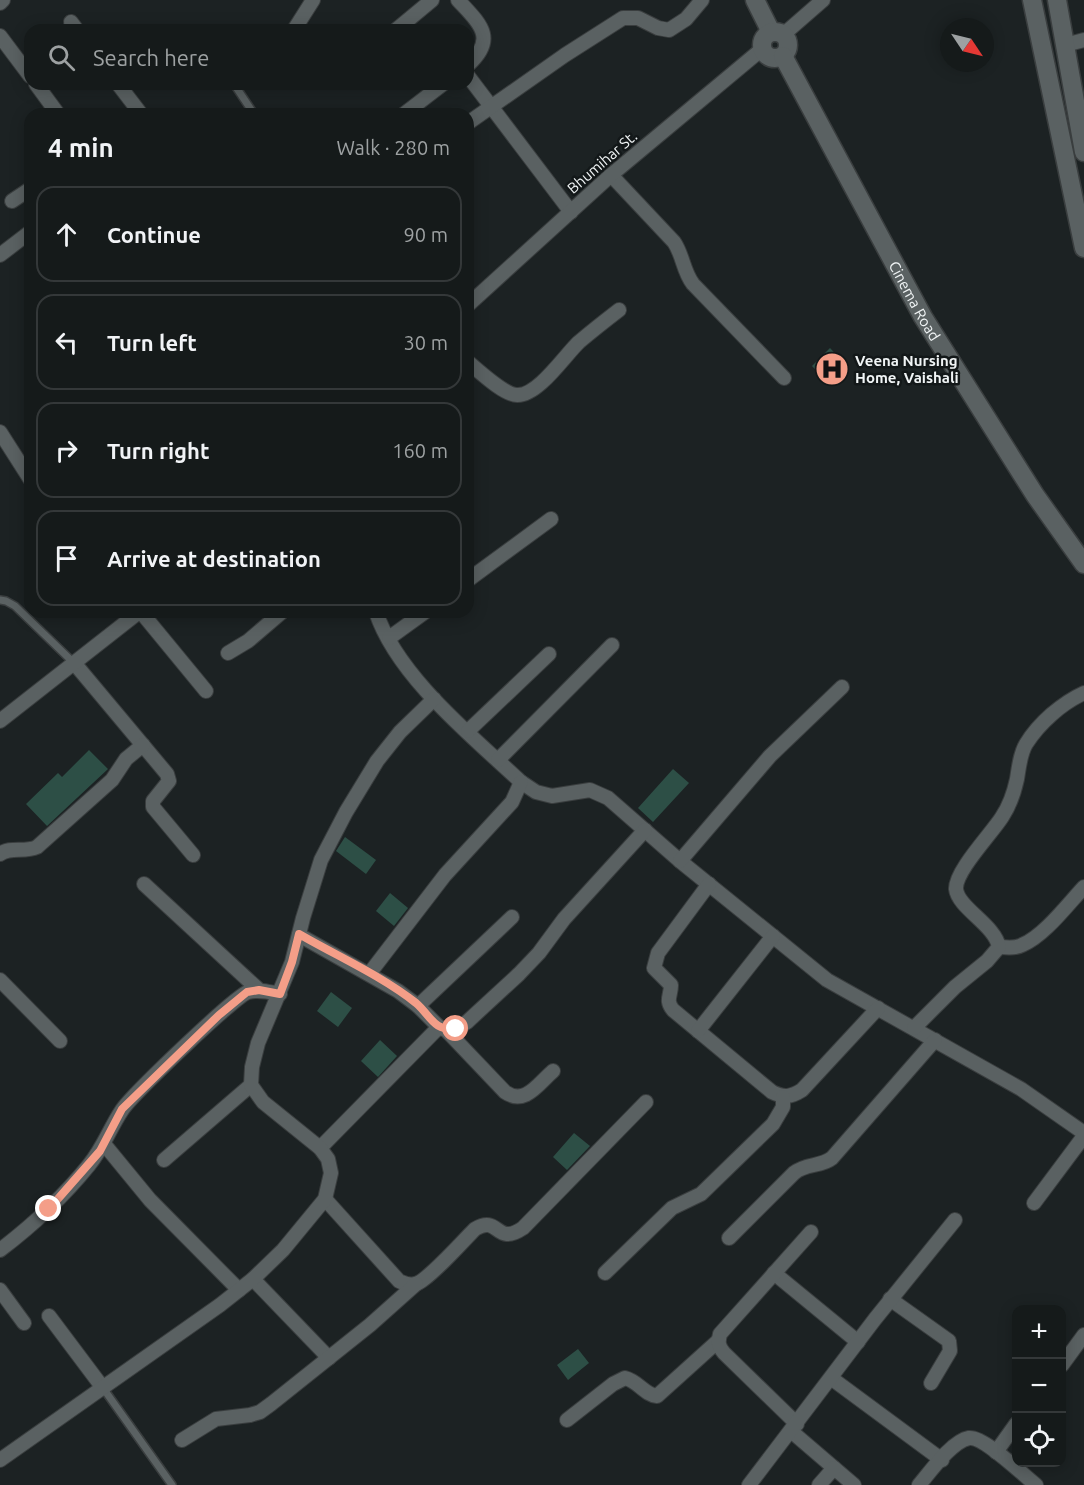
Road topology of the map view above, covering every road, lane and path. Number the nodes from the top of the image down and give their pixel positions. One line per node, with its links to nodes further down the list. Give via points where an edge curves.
1 (312, 0): 9 (street)
2 (432, 0): 10 (street)
3 (458, 0): 17 (street, via 483,30 484,44)
4 (702, 0): 24 (street, via 686,19 669,30 638,18 623,18)
5 (755, 0): 11 (street)
6 (823, 0): 11 (street)
7 (1032, 0): 36 (street)
8 (1057, 0): 14 (street)
9 (298, 24)
10 (403, 24)
11 (777, 33): 15 (street, via 763,40); 16 (street, via 789,46)
12 (0, 36): 18 (street)
13 (1084, 40): 14 (street)
14 (1065, 45): 30 (street)
15 (762, 49): 16 (street, via 772,58); 31 (street, Bhumihar St.)
16 (783, 56): 45 (street, Cinema Road, via 923,317 1035,495)
17 (474, 59)
18 (24, 68)
19 (474, 84): 24 (street)
20 (40, 90): 25 (street)
21 (123, 90): 26 (street)
22 (238, 90): 27 (lane)
23 (435, 90): 28 (street)
24 (491, 105): 29 (street); 34 (street)
25 (54, 108)
26 (136, 108)
27 (250, 108)
28 (412, 108)
29 (474, 118)
30 (1084, 152)
31 (611, 176): 34 (street, Bhumihar St.); 41 (street, via 674,242 680,250 685,274 693,284)
32 (24, 193): 33 (street)
33 (12, 201)
34 (571, 212): 38 (street, Bhumihar St.)
35 (24, 237): 37 (street)
36 (1084, 248)
37 (0, 255)
38 (474, 300)
39 (619, 310): 40 (street, via 524,394 506,393)
40 (474, 367)
41 (783, 378)
42 (0, 432): 43 (street)
43 (24, 465)
44 (551, 519): 46 (street)
45 (1084, 564)
46 (474, 576)
47 (0, 600): 48 (lane)
48 (24, 615)
49 (27, 618): 59 (lane)
50 (132, 618): 59 (street)
51 (145, 618): 61 (street)
52 (275, 618): 57 (street)
53 (379, 618): 55 (street)
54 (417, 618): 55 (street)
55 (389, 638): 63 (street)
56 (612, 645): 67 (street)
57 (228, 653)
58 (549, 654): 65 (street)
59 (75, 664): 64 (street); 66 (street)
60 (842, 687): 72 (street, via 770,756)
61 (206, 691)
62 (1084, 693): 79 (street, via 1061,707 1027,743 1010,804 958,881 956,890 961,899 992,931)
63 (434, 699): 65 (street); 77 (street, via 377,761 346,813 321,860)
64 (0, 721)
65 (468, 731): 67 (street)
66 (142, 745): 70 (street, via 126,759 112,780 37,847); 71 (street, via 169,781 153,801 153,807)
67 (498, 760): 68 (street)
68 (521, 782): 69 (street, via 552,796 590,790 608,798); 80 (street, via 512,802 439,882)
69 (645, 830): 72 (street); 86 (street, via 519,974 467,1022 456,1029)
70 (0, 854)
71 (193, 855)
72 (680, 861): 74 (street)
73 (144, 884): 82 (street)
74 (709, 884): 78 (street); 88 (street, via 654,961 658,974 671,985 668,1004)
75 (1084, 887): 79 (street, via 1023,945)
76 (512, 917): 84 (street)
77 (299, 934): 80 (street); 83 (street)
78 (773, 936): 85 (street, via 827,980); 88 (street)
79 (999, 947): 87 (street)
80 (369, 974): 84 (street)
81 (0, 980): 90 (street)
82 (259, 990): 83 (street); 96 (street, via 241,996 134,1096 122,1109)
83 (280, 994): 92 (street, via 258,1042)
84 (418, 1006): 86 (street)
85 (878, 1008): 87 (street); 93 (street, via 802,1090)
86 (442, 1028): 91 (street, via 513,1097 526,1095); 97 (street)
87 (914, 1028): 89 (street)
88 (698, 1031): 93 (street)
89 (935, 1040): 95 (street, via 1021,1089); 103 (street, via 832,1158 826,1163 801,1167)
90 (60, 1041)
91 (553, 1071)
92 (251, 1085): 97 (street, via 264,1102); 98 (street)
93 (783, 1097): 105 (street, via 783,1107 773,1124 702,1194 672,1208)
94 (646, 1102): 108 (street, via 523,1228 507,1235 484,1224)
95 (1084, 1135): 100 (street)
96 (104, 1144): 104 (street, via 49,1209); 110 (street, via 150,1200)
97 (320, 1148): 99 (street, via 331,1173)
98 (164, 1160)
99 (325, 1199): 107 (street); 108 (street, via 399,1281)
100 (1034, 1203)
101 (955, 1221): 111 (street)
102 (811, 1232): 106 (street)
103 (729, 1238)
104 (0, 1250)
105 (606, 1273)
106 (774, 1273): 115 (street); 116 (street)
107 (253, 1279): 110 (street); 117 (street)
108 (416, 1284): 117 (street)
109 (0, 1290): 113 (street)
110 (239, 1290): 121 (street)
111 (890, 1299): 116 (street); 120 (street, via 949,1341 950,1352)
112 (49, 1316): 121 (street)
113 (24, 1323)
114 (1084, 1335): 118 (street)
115 (718, 1341): 122 (street, via 657,1396 651,1396 626,1378 612,1384); 123 (street, via 724,1353)
116 (858, 1342): 119 (street)
117 (329, 1358): 125 (street, via 260,1412 216,1419)
118 (1066, 1360)
119 (831, 1378): 123 (street); 128 (street)
120 (931, 1383)
121 (103, 1388): 127 (street); 130 (lane)
122 (567, 1420)
123 (794, 1428): 129 (street); 131 (street)
124 (1012, 1431): 126 (street)
125 (182, 1440)
126 (996, 1452): 128 (street, via 977,1438 970,1438 957,1444); 135 (street)
127 (0, 1460)
128 (942, 1460): 134 (street)
129 (834, 1468): 132 (street); 133 (street)
130 (172, 1485)
131 (749, 1485)
132 (819, 1485)
133 (854, 1485)
134 (919, 1485)
135 (1036, 1485)

